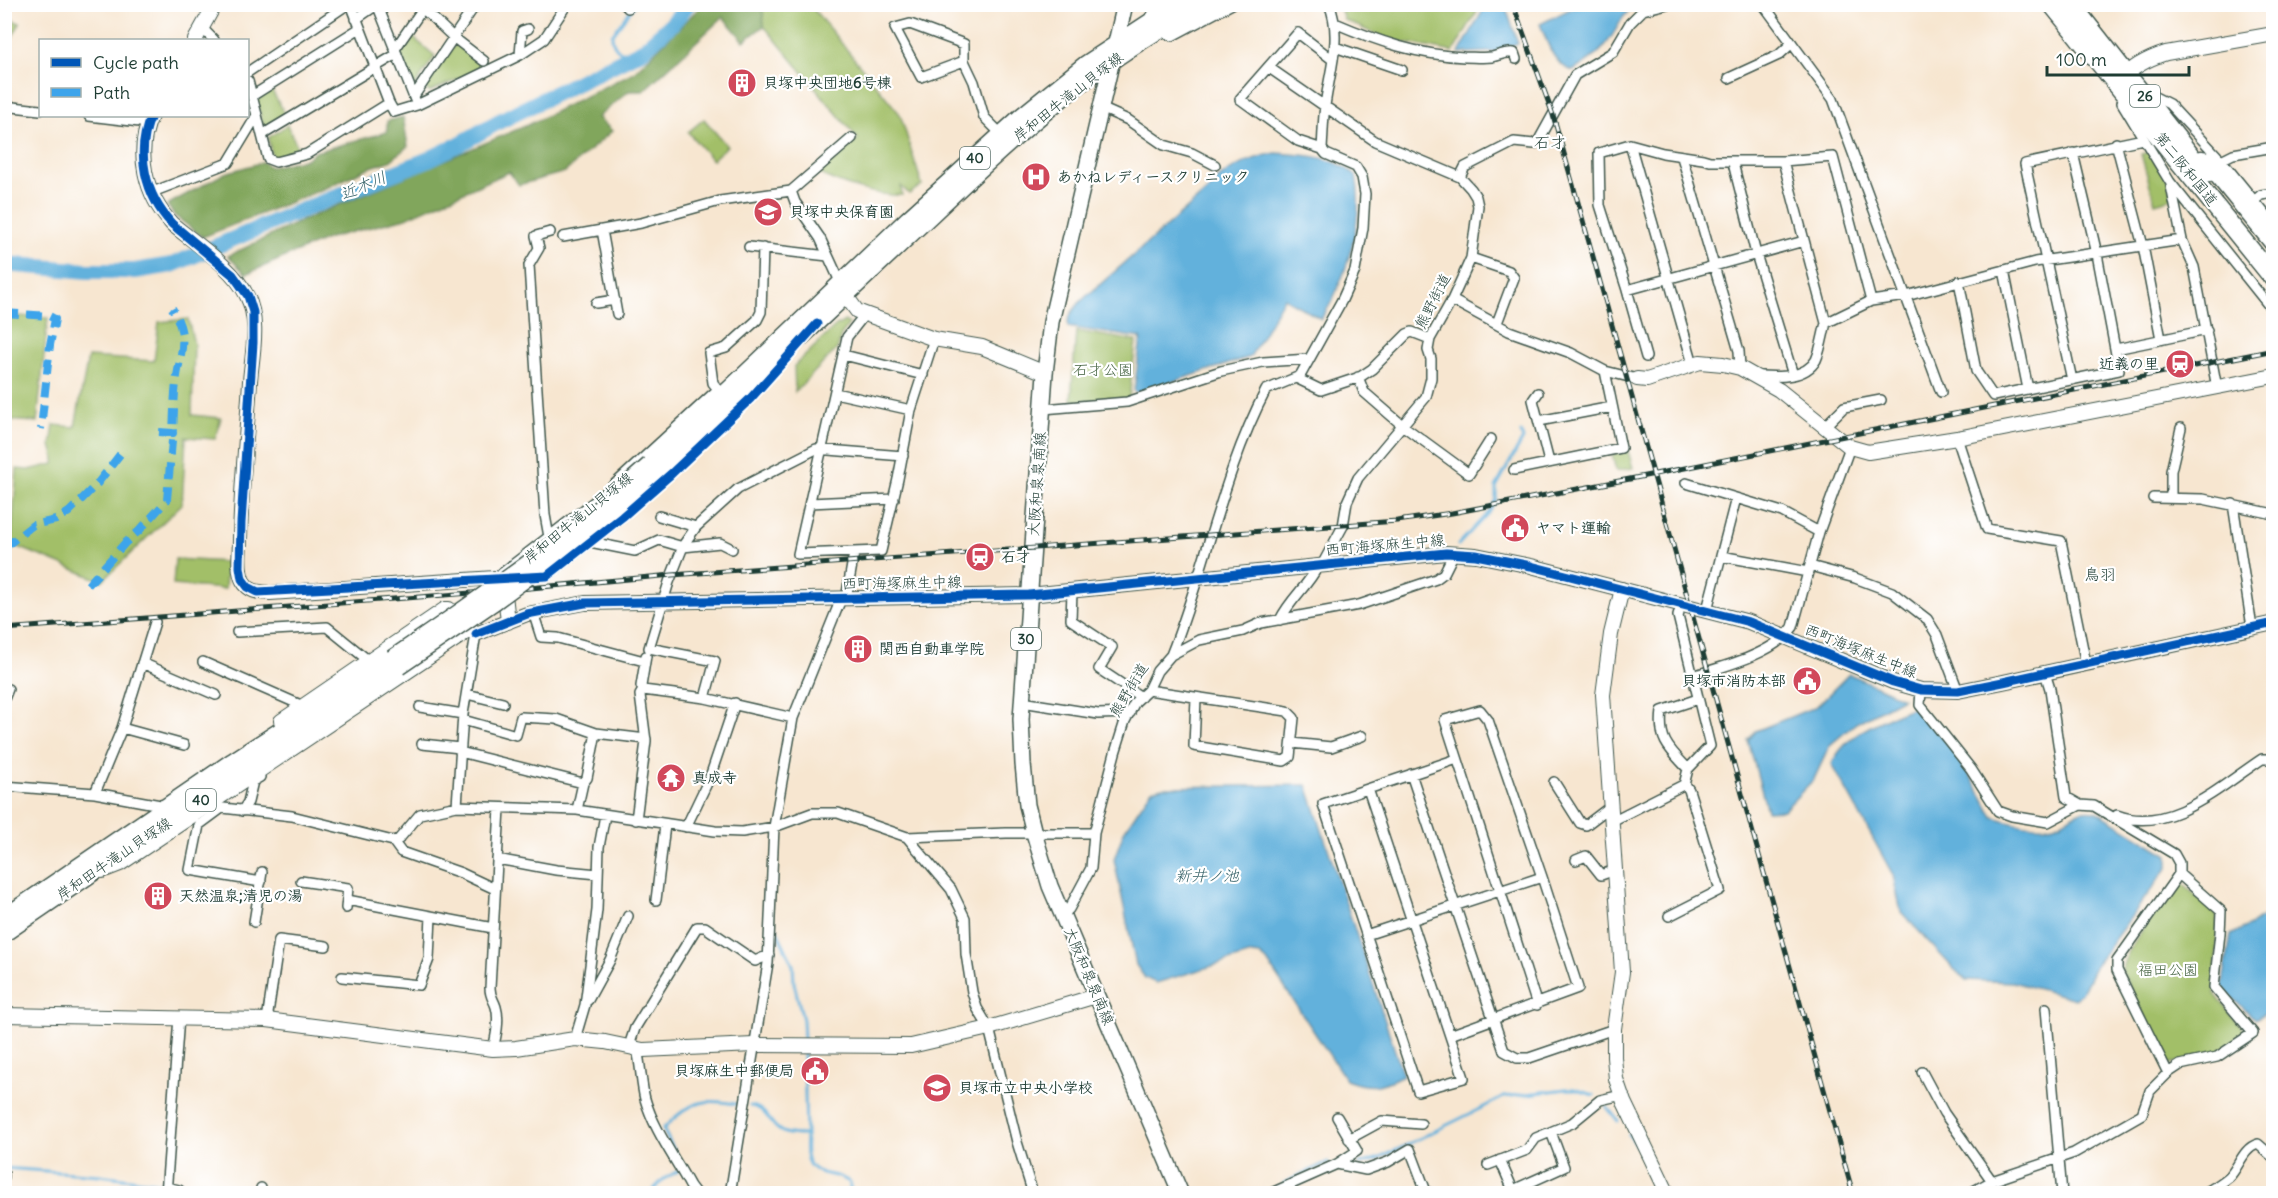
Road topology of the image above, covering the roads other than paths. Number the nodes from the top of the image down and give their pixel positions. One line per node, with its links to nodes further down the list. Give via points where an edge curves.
1 (215, 4): 21 (street)
2 (349, 4): 17 (street); 37 (street)
3 (476, 4): 23 (street)
4 (567, 4): 28 (street, via 544,39)
5 (1125, 4): 24 (main road, 大阪和泉泉南線 / 30)
6 (1161, 4): 19 (street, via 1156,7)
7 (1179, 4): 19 (main road, 岸和田牛滝山貝塚線 / 40)
8 (1209, 4): 19 (main road, 岸和田牛滝山貝塚線 / 40)
9 (1232, 4): 19 (street, via 1172,36)
10 (1329, 4): 18 (street)
11 (1667, 4): 66 (street, via 1643,10 1630,23 1613,52 1575,75 1539,140 1534,144 1514,142 1465,167)
12 (1763, 4): 25 (street)
13 (2052, 4): 39 (highway, 第二阪和国道 / 26)
14 (2071, 4): 39 (highway, 第二阪和国道 / 26)
15 (378, 5): 17 (street); 27 (street)
16 (422, 6): 23 (street); 27 (street)
17 (358, 23): 34 (street); 42 (street)
18 (1335, 23): 26 (street); 29 (street, via 1384,44 1428,54 1483,57 1506,52 1514,53)
19 (1153, 26): 24 (main road, 岸和田牛滝山貝塚線 / 40); 33 (main road, 岸和田牛滝山貝塚線 / 40)
20 (528, 29): 28 (street, via 522,31)
21 (199, 34)
22 (2274, 34): 39 (street, via 2166,53 2153,57)
23 (453, 37): 31 (street); 43 (street)
24 (1116, 42): 33 (main road, 大阪和泉泉南線 / 30); 52 (main road, 岸和田牛滝山貝塚線 / 40, via 1052,89)
25 (1792, 43): 38 (street, via 1779,55); 100 (street, via 1833,99)
26 (1335, 47): 30 (street); 36 (street)
27 (396, 51): 34 (street); 43 (street)
28 (520, 55): 43 (street)
29 (1516, 59)
30 (1332, 60): 35 (street, via 1298,33); 46 (street)
31 (484, 61)
32 (964, 61): 32 (street, via 921,76 896,28 910,24 964,44); 52 (street, via 984,117)
33 (1112, 62): 47 (main road, 大阪和泉泉南線 / 30); 97 (main road, 岸和田牛滝山貝塚線 / 40, via 1006,145)
34 (375, 66): 44 (street); 53 (street)
35 (1268, 67): 46 (street); 59 (street, via 1240,99 1298,141)
36 (1402, 70)
37 (249, 71)
38 (1729, 78)
39 (2122, 79): 41 (highway, 第二阪和国道 / 26); 54 (highway, 第二阪和国道 / 26)
40 (249, 85): 42 (street)
41 (2140, 90): 62 (street, via 2169,104); 69 (highway, 第二阪和国道 / 26, via 2194,159 2207,161)
42 (252, 96): 49 (street)
43 (415, 100): 44 (street, via 394,112)
44 (389, 103): 53 (street, via 307,154 276,162 268,159)
45 (4, 106): 48 (street)
46 (1325, 107): 59 (street); 66 (street, via 1390,149)
47 (1101, 108): 65 (street, via 1128,120 1164,145); 123 (main road, 大阪和泉泉南線 / 30, via 1055,299)
48 (39, 110)
49 (257, 115): 53 (street); 71 (street, via 228,163)
50 (109, 117): 51 (street)
51 (149, 119): 71 (street, via 144,165)
52 (1001, 134): 97 (main road, 岸和田牛滝山貝塚線 / 40)
53 (262, 135)
54 (2151, 137): 56 (street); 67 (street); 68 (highway, 第二阪和国道 / 26)
55 (852, 138): 70 (street)
56 (2116, 143): 60 (street); 81 (street)
57 (1630, 144): 61 (street); 94 (street); 98 (street, via 1599,153 1600,205)
58 (2274, 147): 62 (street, via 2233,153)
59 (1322, 149): 118 (street, via 1356,167 1362,177 1363,228 1355,271)
60 (2073, 153): 85 (street); 91 (street, via 2025,164)
61 (1682, 157): 64 (street); 92 (street)
62 (2221, 160): 73 (street)
63 (1783, 161): 64 (street); 79 (street); 103 (street, via 1833,157)
64 (1733, 163): 84 (street)
65 (1215, 165)
66 (1460, 177): 87 (street, 熊野街道, via 1471,189 1478,206)
67 (2170, 182): 78 (street); 105 (street)
68 (2193, 184): 95 (highway, 第二阪和国道 / 26); 99 (highway)
69 (2221, 186): 80 (highway); 89 (highway, 第二阪和国道)
70 (791, 191): 75 (street, via 720,201); 86 (street)
71 (150, 193): 175 (street, via 163,215 233,275 248,296 253,320 240,523 240,567 248,587 270,592)
72 (2274, 193): 73 (street)
73 (2254, 201): 74 (street)
74 (2274, 225)
75 (602, 230): 77 (street); 88 (street)
76 (550, 232): 165 (street, via 536,236 538,248 529,266)
77 (570, 238)
78 (2182, 240): 81 (street); 111 (street, via 2194,267)
79 (1804, 241): 84 (street); 109 (street)
80 (2274, 243)
81 (2143, 246): 85 (street); 114 (street)
82 (749, 247): 83 (street)
83 (763, 248): 86 (street); 133 (street, via 761,312 757,320 726,348 709,353 713,383)
84 (1756, 254): 92 (street); 125 (street)
85 (2097, 254): 91 (street); 115 (street)
86 (828, 255): 97 (street)
87 (1471, 258): 102 (street, 熊野街道); 108 (street, via 1509,271 1514,278)
88 (607, 260): 90 (street); 101 (street)
89 (2274, 260)
90 (597, 261)
91 (2046, 262): 93 (street); 131 (street)
92 (1715, 265): 94 (street); 121 (street, via 1739,351)
93 (2004, 270): 96 (street); 134 (street)
94 (1668, 279): 98 (street); 119 (street)
95 (2274, 279)
96 (1959, 281): 100 (street); 134 (street, via 1976,371 1993,396)
97 (843, 289): 107 (street, via 857,310); 110 (main road, 岸和田牛滝山貝塚線 / 40); 120 (main road, 岸和田牛滝山貝塚線 / 40)
98 (1627, 290): 117 (street)
99 (2274, 292)
100 (1906, 296): 103 (street); 135 (street)
101 (615, 300): 104 (street); 106 (street)
102 (1452, 300): 108 (street); 113 (street, 熊野街道)
103 (1871, 301): 109 (street)
104 (596, 303)
105 (2274, 312)
106 (617, 314)
107 (865, 314): 112 (street); 116 (street, via 847,337)
108 (1497, 323): 122 (street, via 1509,331 1571,352)
109 (1826, 323): 125 (street, via 1815,361)
110 (817, 324): 152 (main road, 岸和田牛滝山貝塚線 / 40); 166 (street, via 750,399)
111 (2207, 330): 114 (street); 132 (street)
112 (934, 339): 123 (street, via 982,347); 124 (street)
113 (1430, 339): 128 (street, via 1412,332 1407,334 1372,369); 143 (street, 熊野街道, via 1430,386 1421,404)
114 (2161, 339): 115 (street)
115 (2116, 349): 131 (street, via 2119,370)
116 (844, 355): 124 (street); 136 (street)
117 (1646, 357)
118 (1309, 359): 129 (street); 140 (street, via 1263,362 1221,371 1127,402)
119 (1693, 364): 121 (street); 130 (street, via 1647,380)
120 (753, 367): 133 (street, via 739,370); 152 (main road, 岸和田牛滝山貝塚線 / 40)
121 (1740, 368): 126 (street)
122 (1605, 371): 130 (street); 139 (street)
123 (1045, 373): 140 (main road, 大阪和泉泉南線 / 30)
124 (923, 375): 141 (street)
125 (1793, 375): 126 (street)
126 (1755, 376): 144 (street, via 1779,390)
127 (2274, 376): 132 (street)
128 (1358, 377): 129 (street, via 1321,390); 143 (street, via 1364,392)
129 (1296, 378): 176 (street, via 1266,390 1248,423)
130 (1638, 379)
131 (2072, 380): 134 (street)
132 (2217, 388): 146 (street)
133 (718, 389): 165 (street, via 604,494)
134 (2028, 389)
135 (1941, 392)
136 (835, 393): 141 (street); 149 (street)
137 (1538, 393): 142 (street, via 1533,400)
138 (1881, 400): 144 (street, via 1865,399 1844,407)
139 (1612, 407): 142 (street); 151 (street, via 1621,448)
140 (1043, 410): 179 (main road, 大阪和泉泉南線 / 30)
141 (911, 411): 150 (street)
142 (1539, 421): 151 (street)
143 (1402, 425): 147 (street, via 1469,474); 173 (street, 熊野街道, via 1358,478 1347,502 1343,526)
144 (1824, 427): 148 (street)
145 (2181, 429): 157 (street, via 2171,471)
146 (1957, 438): 148 (street, via 1868,452); 199 (street, via 1987,529 2061,541)
147 (1491, 439)
148 (1850, 447): 164 (street)
149 (822, 448): 150 (street); 159 (street); 163 (street, via 746,484)
150 (903, 456): 158 (street)
151 (1549, 462): 153 (street)
152 (654, 468): 240 (main road, 岸和田牛滝山貝塚線 / 40, bridge)
153 (1514, 470)
154 (1686, 483): 155 (street)
155 (1736, 498): 164 (street, via 1782,512); 171 (street)
156 (2153, 498): 157 (street)
157 (2171, 498): 160 (street)
158 (894, 499): 159 (street); 170 (street, via 881,551)
159 (810, 503): 170 (street, via 798,555)
160 (2233, 504): 161 (street); 189 (street)
161 (2274, 514)
162 (659, 516): 163 (street)
163 (696, 527): 167 (street)
164 (1819, 532): 174 (street)
165 (547, 539): 172 (street); 175 (street)
166 (590, 543): 167 (street, via 635,551 659,540); 172 (street)
167 (683, 547): 168 (street, via 715,548 720,543); 181 (street)
168 (732, 549)
169 (1454, 553): 173 (street, 西町海塚麻生中線); 177 (street, 西町海塚麻生中線, via 1498,558); 185 (street, via 1444,573 1436,579 1359,605)
170 (854, 554): 180 (street)
171 (1721, 556): 174 (street); 183 (street)
172 (562, 564): 175 (street, via 547,576)
173 (1320, 566): 176 (street, 西町海塚麻生中線); 185 (street, 熊野街道)
174 (1809, 569): 192 (street, via 1793,627); 205 (street, via 1855,578 1892,592 1927,619)
175 (499, 578): 187 (street)
176 (1196, 579): 178 (street, 西町海塚麻生中線); 194 (street)
177 (1622, 589): 182 (street, 西町海塚麻生中線); 244 (street, via 1603,695)
178 (1072, 591): 179 (street, 西町海塚麻生中線); 207 (street, via 1071,620 1112,647 1099,669)
179 (1029, 596): 180 (street, 西町海塚麻生中線); 213 (main road, 大阪和泉泉南線 / 30)
180 (843, 599): 181 (street, 西町海塚麻生中線); 220 (street)
181 (664, 601): 184 (street, 西町海塚麻生中線, via 585,603); 193 (street)
182 (1682, 604): 183 (street, 西町海塚麻生中線); 201 (street, via 1678,616)
183 (1707, 610): 192 (street, 西町海塚麻生中線)
184 (533, 612): 187 (street, 西町海塚麻生中線); 197 (street, via 541,637 558,638)
185 (1280, 620): 194 (street, 熊野街道, via 1199,640)
186 (155, 622): 198 (street)
187 (508, 622): 191 (street, 西町海塚麻生中線)
188 (2274, 623): 189 (street, 西町海塚麻生中線)
189 (2252, 627): 199 (street, 西町海塚麻生中線)
190 (237, 632): 195 (street, via 327,627)
191 (474, 632): 195 (street, via 445,609); 206 (street); 228 (street, 西町海塚麻生中線)
192 (1786, 636): 201 (street, via 1750,656); 204 (street, 西町海塚麻生中線)
193 (650, 648): 197 (street); 209 (street, via 715,661)
194 (1171, 655): 207 (street, 熊野街道)
195 (369, 661): 216 (street)
196 (203, 662): 216 (street)
197 (644, 662): 203 (street)
198 (142, 663): 208 (street); 221 (street)
199 (2086, 664): 200 (street, 西町海塚麻生中線)
200 (2045, 673): 205 (street, 西町海塚麻生中線); 241 (street, via 2066,797)
201 (1692, 676): 212 (street)
202 (8, 689): 211 (street)
203 (643, 690): 209 (street); 224 (street, via 640,695)
204 (1921, 690): 205 (street, 西町海塚麻生中線); 241 (street, via 1920,705 1971,769 1998,811 2048,822)
205 (1958, 691)
206 (466, 694): 214 (street); 219 (street)
207 (1145, 694): 210 (street); 218 (street, 熊野街道)
208 (216, 695)
209 (705, 698): 215 (street)
210 (1196, 698): 225 (street, via 1287,711 1294,718); 225 (street, via 1194,746 1284,761 1290,757)
211 (4, 699)
212 (1698, 699): 232 (street, via 1710,746); 232 (street, via 1662,711 1660,725 1666,747)
213 (1022, 702): 218 (street, via 1098,714); 255 (main road, 大阪和泉泉南線 / 30, via 1023,764)
214 (503, 703)
215 (735, 704): 220 (street); 254 (street, via 710,777)
216 (303, 706): 240 (street)
217 (420, 707): 219 (street)
218 (1130, 713): 256 (street, 熊野街道)
219 (463, 717): 222 (street, via 516,735 521,717 556,719); 229 (street)
220 (793, 718): 253 (street)
221 (122, 728): 227 (street); 239 (street)
222 (596, 734): 224 (street); 235 (street)
223 (1362, 736): 225 (street, via 1331,747)
224 (646, 739): 250 (street)
225 (1292, 743)
226 (422, 744): 229 (street)
227 (184, 745)
228 (293, 748): 240 (street, 西町海塚麻生中線); 248 (street, via 253,781)
229 (460, 750): 235 (street); 243 (street)
230 (1457, 759): 233 (street); 264 (street, via 1445,720 1480,710 1488,720); 267 (street)
231 (2274, 759): 245 (street, via 2262,759 2174,815 2147,821 2129,819)
232 (1688, 769): 236 (street)
233 (1410, 774): 238 (street); 269 (street)
234 (1554, 782): 244 (street, via 1580,823 1586,825)
235 (583, 783): 247 (street)
236 (1684, 785): 251 (street); 274 (street, via 1689,790 1720,890)
237 (4, 786): 239 (street)
238 (1368, 789): 275 (street); 279 (street, via 1323,804)
239 (95, 793): 242 (street)
240 (203, 803): 242 (main road, 岸和田牛滝山貝塚線 / 40); 248 (street); 276 (street, via 190,870 261,877); 278 (main road, 岸和田牛滝山貝塚線 / 40)
241 (2080, 805): 245 (street)
242 (166, 806): 271 (main road, 岸和田牛滝山貝塚線 / 40)
243 (457, 806): 246 (street); 258 (street, via 420,814)
244 (1611, 806): 251 (street)
245 (2094, 806): 263 (street, via 2174,854)
246 (500, 808): 247 (street); 259 (street)
247 (577, 810): 249 (street)
248 (242, 812): 258 (street, via 292,816)
249 (605, 815): 250 (street); 262 (street)
250 (636, 820): 252 (street)
251 (1612, 821): 261 (street)
252 (664, 825): 254 (street); 268 (street)
253 (774, 827): 254 (street, via 742,832); 257 (street, via 812,813 838,813); 281 (street)
254 (686, 828)
255 (1034, 833): 256 (street); 257 (street); 270 (main road, 大阪和泉泉南線 / 30)
256 (1094, 833): 270 (street, 熊野街道, via 1091,868)
257 (907, 837): 291 (street, via 951,889 964,918 972,992)
258 (393, 841): 266 (street, via 401,852)
259 (497, 859): 262 (street); 266 (street)
260 (1576, 860): 261 (street, via 1586,856 1601,875)
261 (1615, 870): 292 (street, via 1622,972)
262 (598, 874): 284 (street)
263 (2179, 874): 299 (street, via 2117,961 2117,970); 299 (street, via 2221,911 2214,987 2253,1033 2217,1057 2180,1065)
264 (1542, 876): 267 (street); 285 (street, via 1578,988)
265 (301, 881): 272 (street, via 348,888 347,904)
266 (495, 889): 277 (street)
267 (1500, 890): 269 (street); 285 (street)
268 (656, 900)
269 (1455, 905): 275 (street); 289 (street)
270 (1063, 915): 283 (main road, 大阪和泉泉南線 / 30)
271 (4, 916)
272 (430, 916): 277 (street); 282 (street, via 429,959 419,985)
273 (628, 916): 284 (street)
274 (1669, 916)
275 (1411, 920): 279 (street); 293 (street)
276 (254, 922)
277 (493, 928): 296 (street, via 490,998 497,1017)
278 (4, 934)
279 (1366, 935): 293 (street, via 1418,1091 1464,1078)
280 (326, 946): 290 (street, via 279,940)
281 (769, 955): 295 (street); 297 (street, via 755,961 705,927 697,927 635,1028)
282 (342, 977)
283 (1096, 996): 291 (street); 316 (main road, 大阪和泉泉南線 / 30)
284 (585, 1005): 294 (street)
285 (1537, 1005): 289 (street)
286 (2046, 1008): 305 (street)
287 (4, 1015): 288 (street)
288 (179, 1017): 290 (street); 311 (street)
289 (1493, 1019): 292 (street, via 1504,1051 1517,1058 1529,1058); 293 (street)
290 (267, 1020): 296 (street)
291 (989, 1028): 295 (street, via 911,1046); 315 (street)
292 (1614, 1029): 300 (street, via 1616,1078)
293 (1450, 1035)
294 (575, 1040): 296 (street); 297 (street)
295 (754, 1045): 297 (street); 314 (street)
296 (494, 1049)
297 (634, 1049): 313 (street, via 654,1120)
298 (1922, 1072): 310 (street, via 1944,1113)
299 (2168, 1073): 305 (street, via 2150,1091 2142,1114 2074,1153)
300 (1622, 1095): 303 (street, via 1600,1100 1572,1123); 319 (street)
301 (1337, 1117): 304 (street)
302 (1421, 1124): 304 (street, via 1382,1120)
303 (1551, 1132): 307 (street, via 1536,1138 1527,1150); 307 (street, via 1564,1167 1513,1190)
304 (1349, 1139): 308 (street, via 1357,1151)
305 (2059, 1157): 310 (street); 321 (street)
306 (2274, 1158): 322 (street, via 2258,1144 2253,1145 2223,1182)
307 (1500, 1160): 309 (street)
308 (1337, 1164): 317 (street); 318 (street, via 1366,1170 1410,1149)
309 (1488, 1165)
310 (1992, 1181): 320 (street)
311 (166, 1190): 312 (street)
312 (183, 1194)
313 (696, 1194)
314 (730, 1194)
315 (1033, 1194)
316 (1181, 1194)
317 (1269, 1194)
318 (1427, 1194)
319 (1668, 1194)
320 (1968, 1194)
321 (2062, 1194)
322 (2203, 1194)

